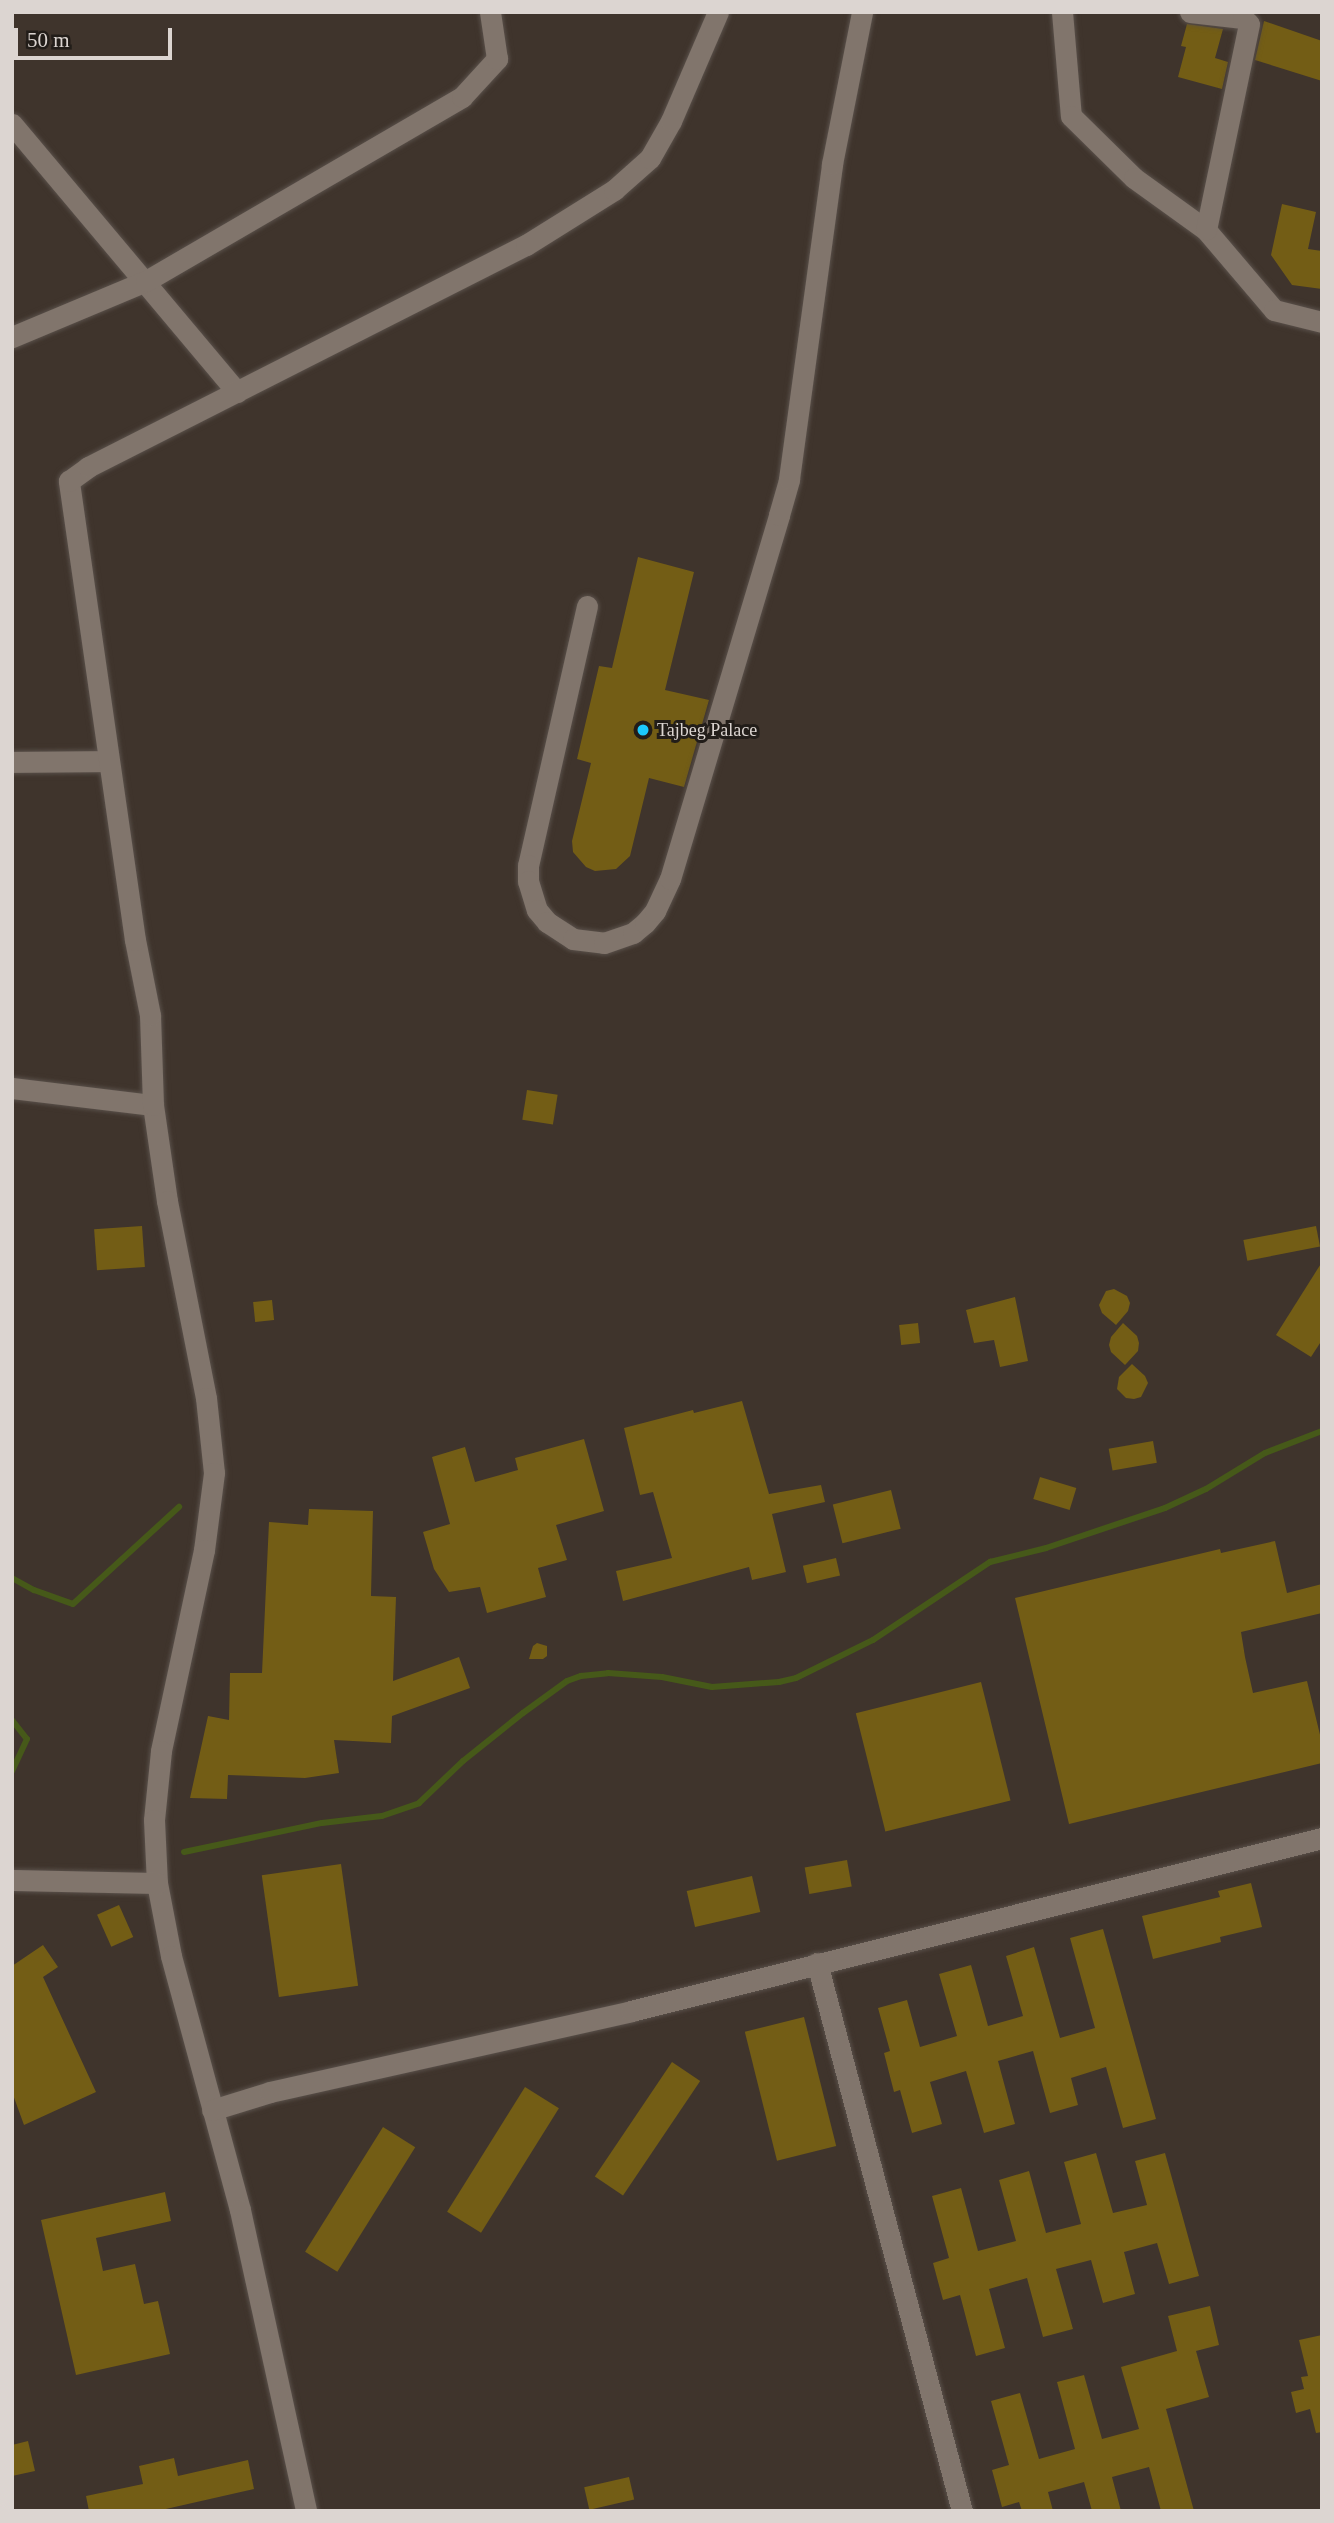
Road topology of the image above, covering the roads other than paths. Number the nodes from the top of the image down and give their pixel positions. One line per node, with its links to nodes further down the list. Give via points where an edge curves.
1 (490, 12): 8 (street, via 497,60 462,97)
2 (718, 12): 11 (street, via 650,158 614,190 526,245)
3 (862, 12): 12 (street, via 832,164 789,479 670,879 645,923 634,933 604,943 573,939 547,922 537,910 527,881)
4 (1062, 12): 7 (street, via 1071,116 1134,178)
5 (1190, 12): 7 (street, via 1243,18 1249,24)
6 (12, 124): 8 (street)
7 (1206, 230): 9 (street, via 1274,310)
8 (146, 281): 10 (street); 11 (street)
9 (1322, 322)
10 (12, 337)
11 (237, 392): 13 (street, via 69,481)
12 (587, 606)
13 (108, 761): 14 (street); 16 (street, via 150,1015)
14 (12, 762)
15 (12, 1088): 16 (street)
16 (153, 1105): 19 (street, via 206,1398 214,1473 204,1550 161,1751 153,1819)
17 (1322, 1838): 20 (street)
18 (12, 1880): 19 (street)
19 (157, 1883): 21 (street, via 171,1956)
20 (817, 1963): 21 (street, via 631,2011 270,2091); 23 (street)
21 (212, 2110): 22 (street, via 240,2210)
22 (306, 2511)
23 (962, 2511)

